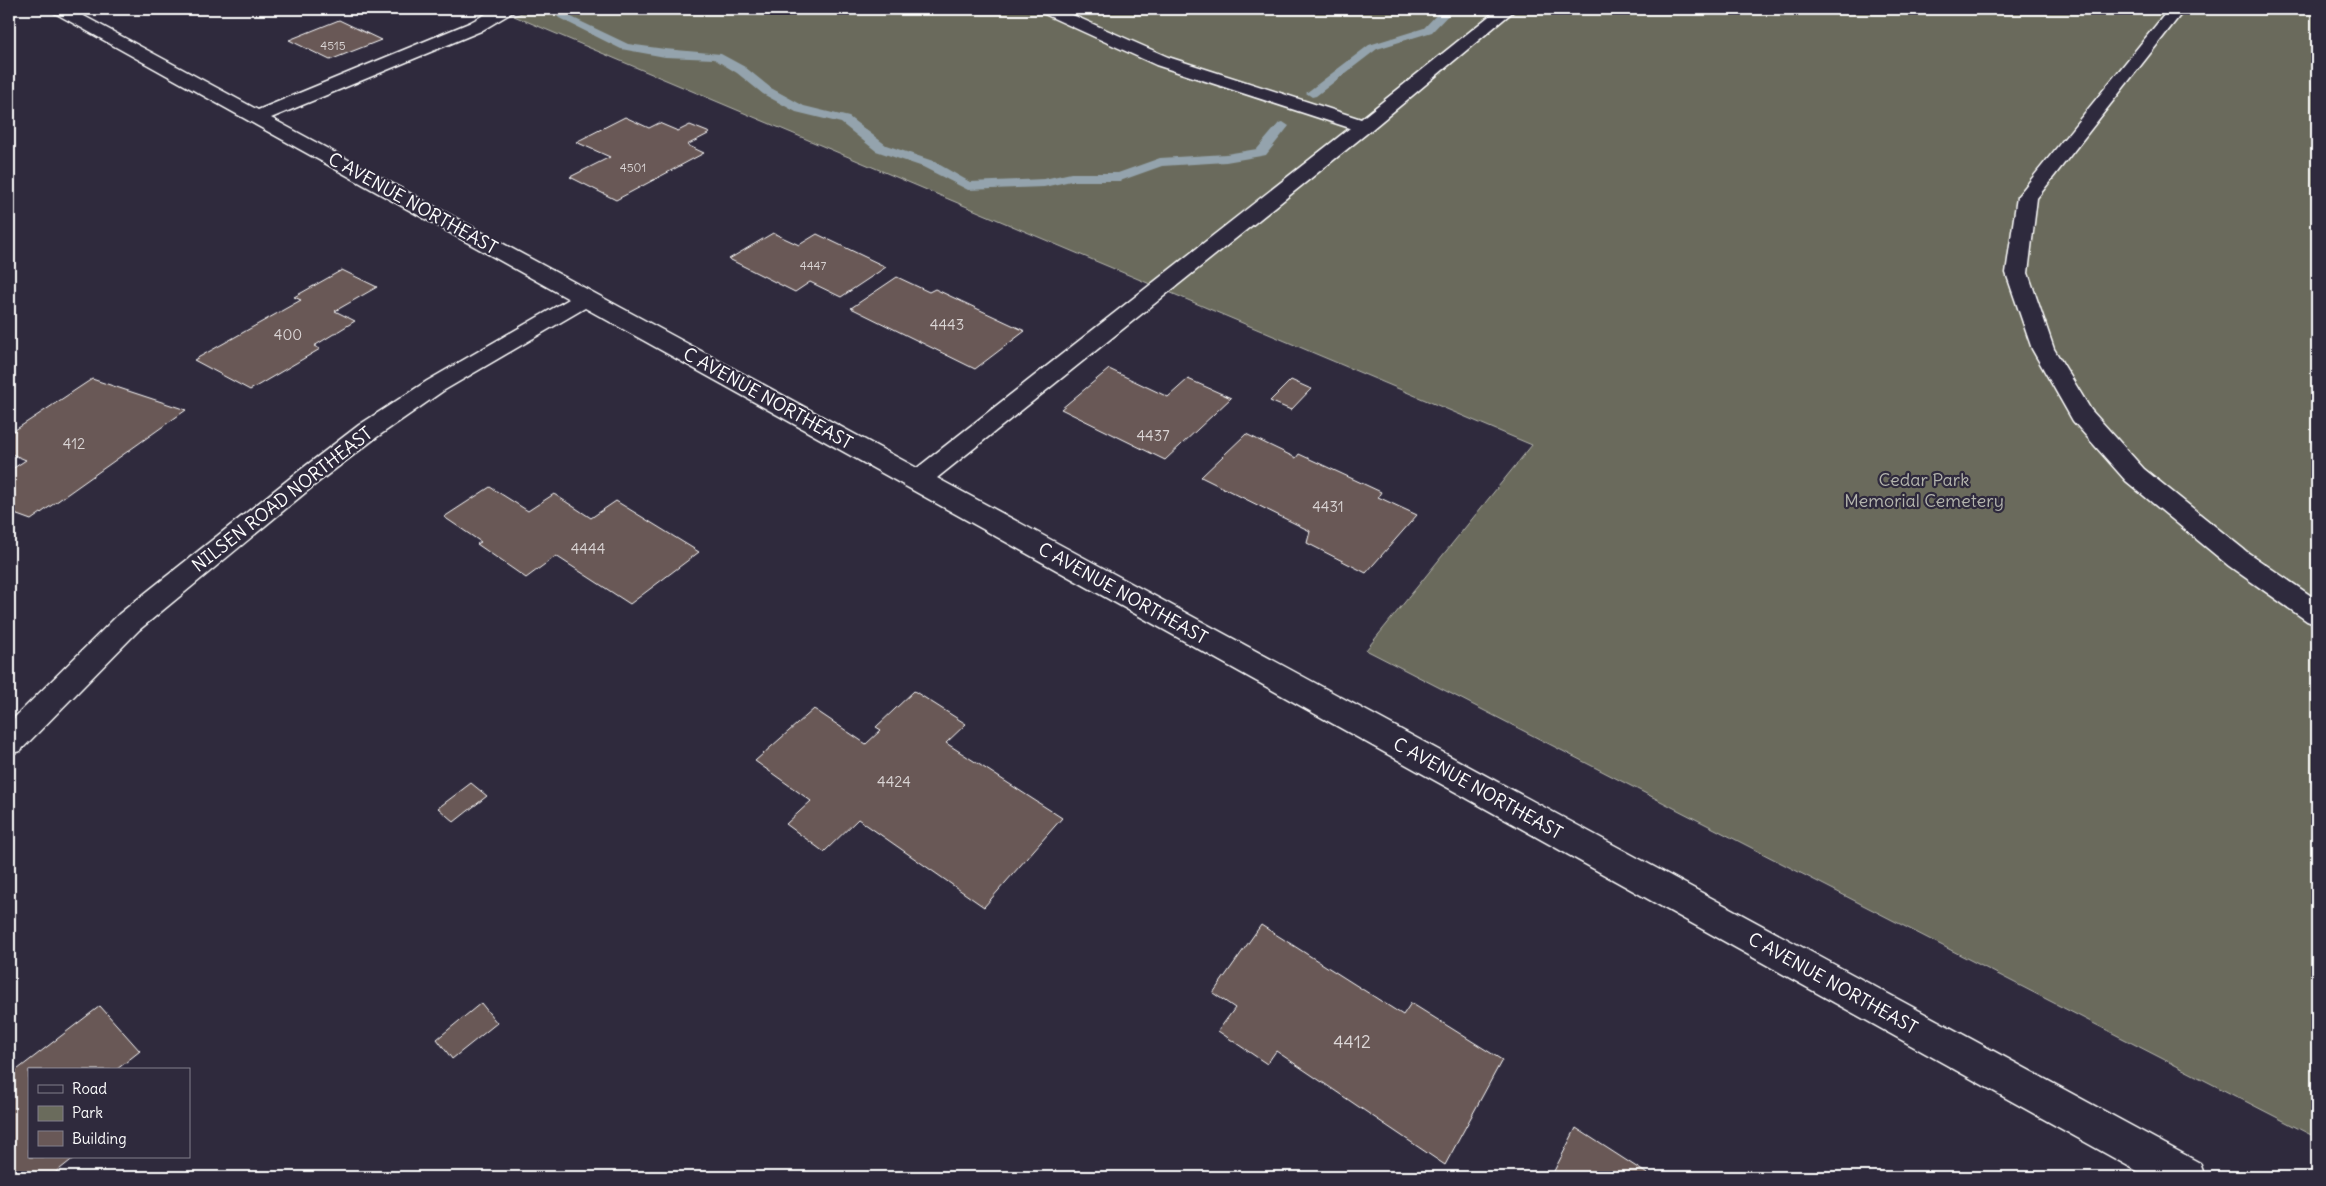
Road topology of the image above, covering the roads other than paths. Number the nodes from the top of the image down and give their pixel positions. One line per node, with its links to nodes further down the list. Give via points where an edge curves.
1 (59, 9): 6 (street, C AVENUE NORTHEAST)
2 (507, 9): 6 (street, via 475,27)
3 (1046, 9): 7 (street, via 1162,61)
4 (1508, 9): 7 (street)
5 (2176, 9): 10 (street, via 2027,197 2017,273 2043,349 2082,415 2135,475 2238,558)
6 (257, 117): 8 (street, C AVENUE NORTHEAST)
7 (1364, 126): 9 (street)
8 (586, 298): 9 (street, C AVENUE NORTHEAST); 11 (street, NILSEN ROAD NORTHEAST, via 435,386 308,477 129,622)
9 (918, 480): 12 (street, C AVENUE NORTHEAST)
10 (2317, 614)
11 (9, 742)
12 (2149, 1168): 13 (street, C AVENUE NORTHEAST)
13 (2186, 1177)

